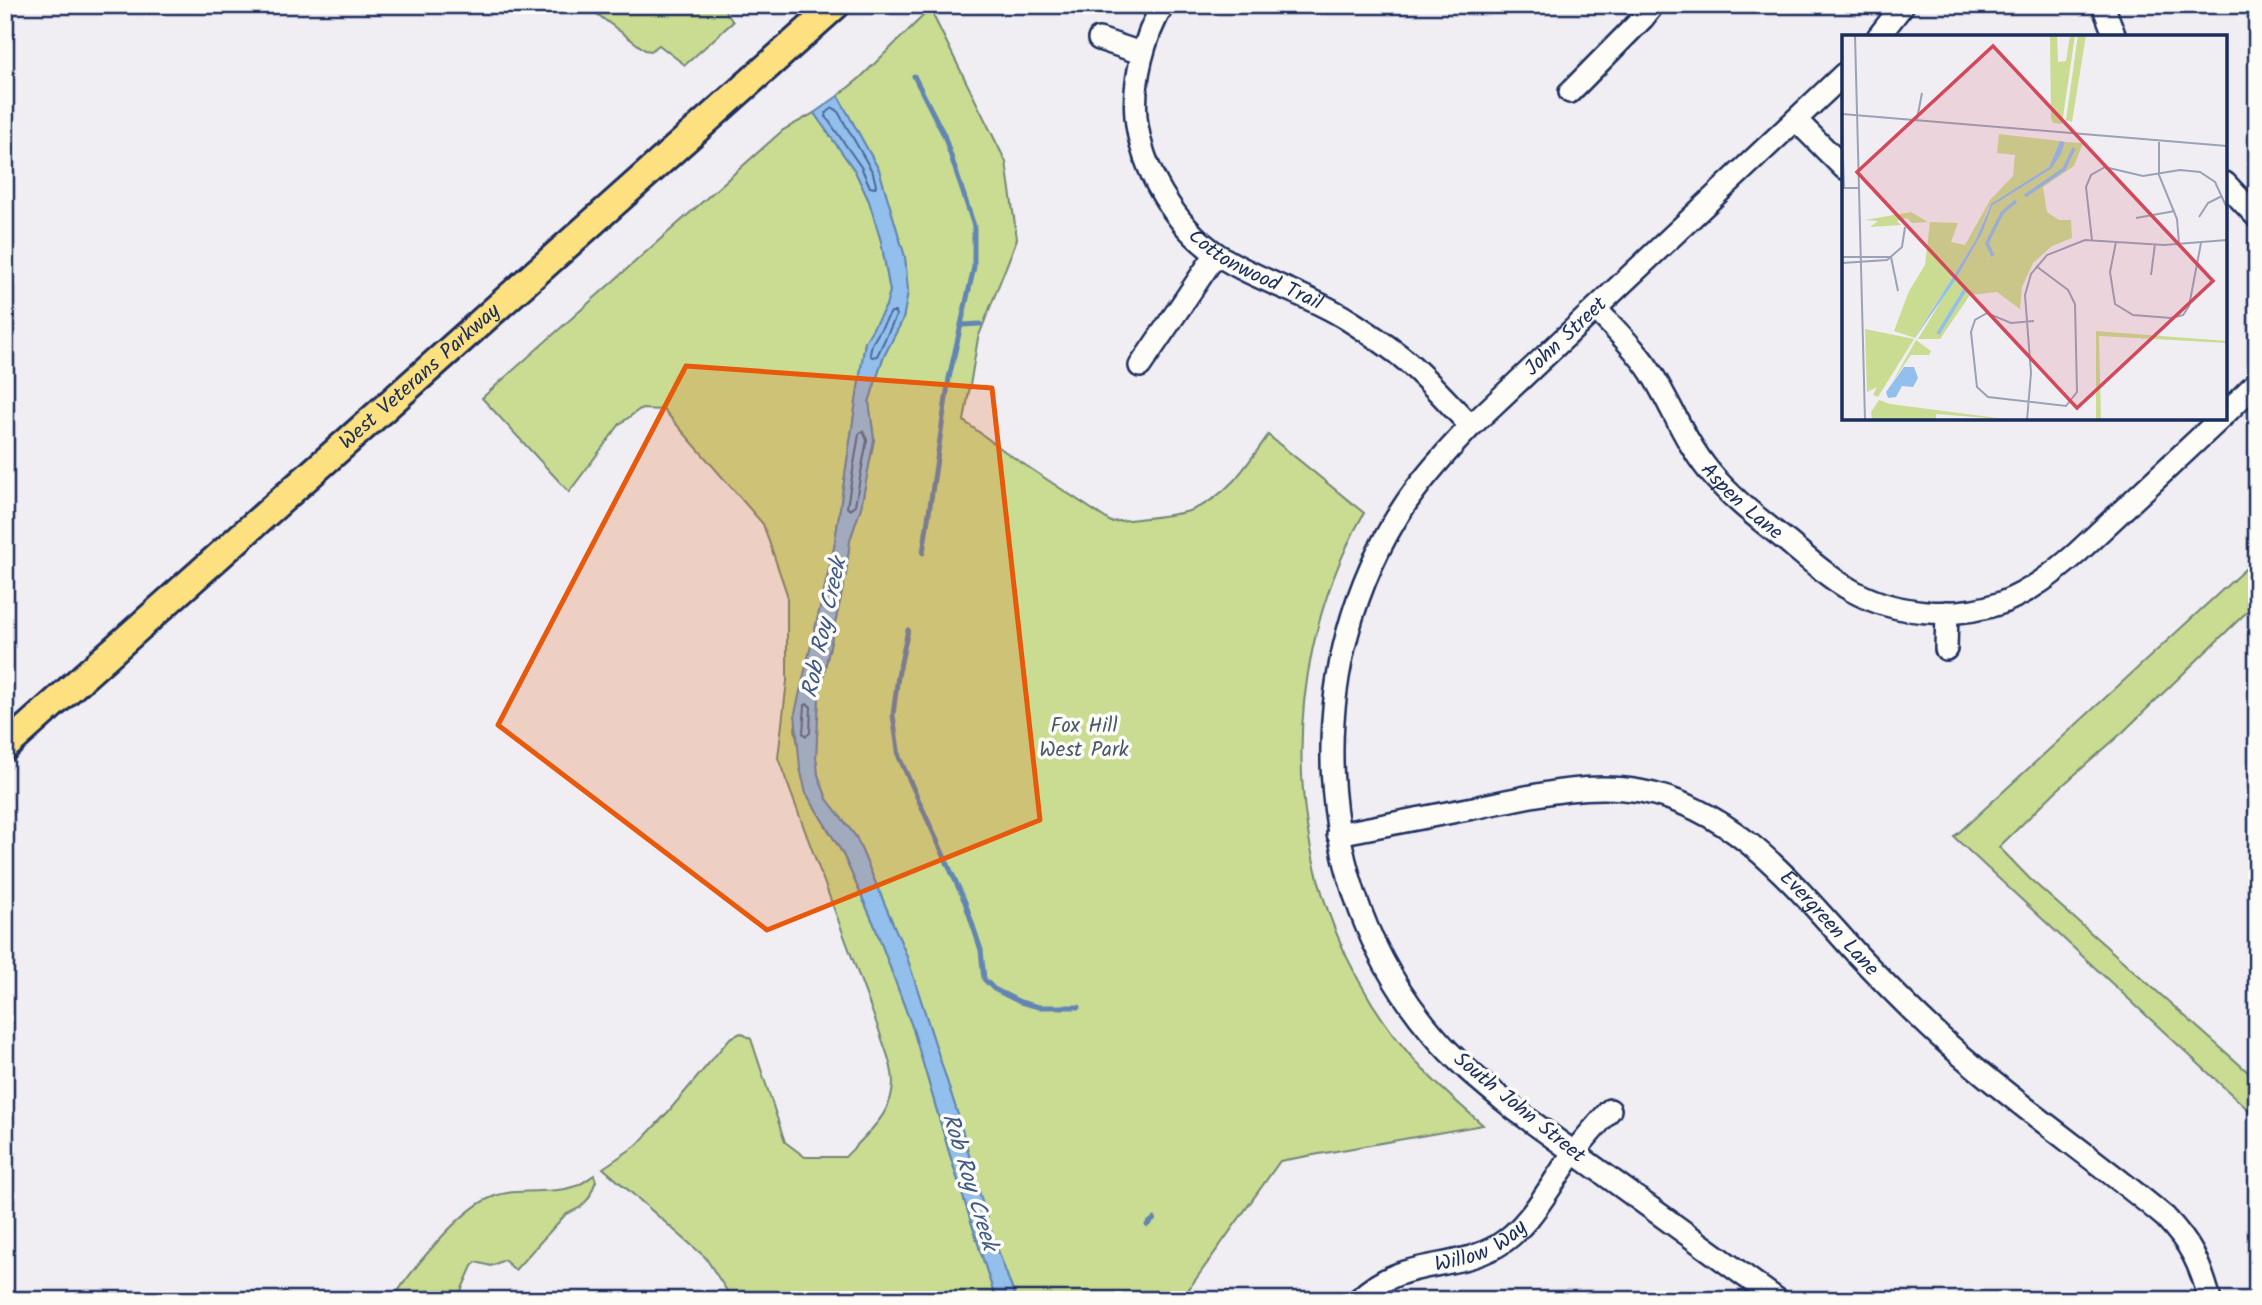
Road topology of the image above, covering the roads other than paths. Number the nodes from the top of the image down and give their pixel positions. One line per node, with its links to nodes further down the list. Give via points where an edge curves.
1 (835, 5): 26 (main road, West Veterans Parkway)
2 (1163, 5): 9 (street, Cottonwood Trail)
3 (1653, 5): 11 (street)
4 (1903, 5): 6 (street)
5 (2103, 5): 7 (street)
6 (1880, 35)
7 (2114, 35)
8 (1099, 39): 9 (street)
9 (1141, 53): 16 (street, Cottonwood Trail, via 1136,117 1152,175 1182,220)
10 (1842, 76): 12 (street, John Street)
11 (1570, 92)
12 (1796, 120): 13 (street); 17 (street, John Street)
13 (1842, 166)
14 (2227, 185): 15 (street)
15 (2257, 217)
16 (1216, 254): 18 (street); 22 (street, Cottonwood Trail, via 1343,317 1378,340 1411,365)
17 (1597, 310): 22 (street, John Street); 23 (street, Aspen Lane, via 1654,376 1707,468 1746,508 1852,590 1888,605)
18 (1140, 366)
19 (2257, 382): 20 (street)
20 (2227, 412)
21 (2219, 420): 23 (street, Aspen Lane, via 2052,575 2002,602)
22 (1471, 426): 24 (street, John Street, via 1405,504 1365,583)
23 (1948, 612): 25 (street)
24 (1344, 640): 27 (street, South John Street, via 1332,727)
25 (1946, 649)
26 (5, 747)
27 (1338, 834): 29 (street, South John Street, via 1365,923 1414,1010 1482,1083); 32 (street, Evergreen Lane, via 1555,792 1612,788 1642,791 1718,821 1769,859 1882,980 1969,1062 2165,1217 2190,1245)
28 (1610, 1110): 29 (street)
29 (1574, 1153): 30 (street, Willow Way, via 1528,1217 1496,1246 1469,1258 1401,1271); 31 (street, South John Street)
30 (1358, 1300)
31 (1779, 1300)
32 (2210, 1300)

